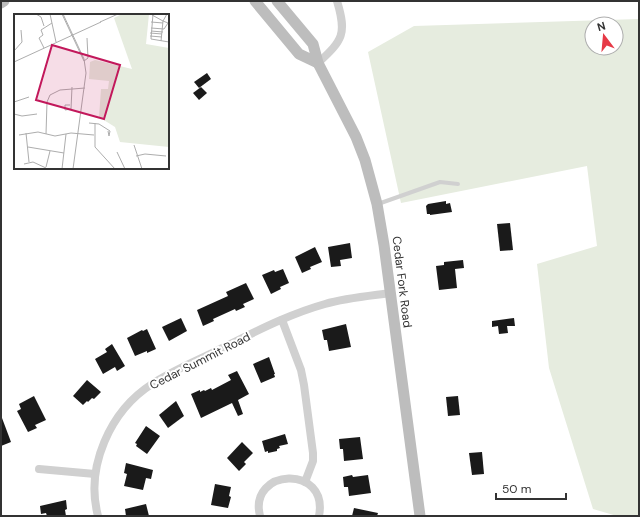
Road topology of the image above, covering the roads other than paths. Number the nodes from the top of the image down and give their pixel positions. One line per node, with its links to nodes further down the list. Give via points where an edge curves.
1 (4, 1): 5 (street)
2 (255, 1): 6 (street, via 299,54)
3 (277, 1): 6 (street, Cedar Fork Road, via 314,44)
4 (337, 1): 6 (street, via 343,25 341,37 337,45)
5 (1, 3)
6 (318, 63): 8 (street, Cedar Fork Road, via 356,137)
7 (458, 184): 8 (lane, via 440,182)
8 (377, 204): 9 (street, Cedar Fork Road)
9 (390, 293): 10 (street, Cedar Summit Road, via 325,304); 17 (street, Cedar Fork Road)
10 (282, 320): 12 (street, Cedar Summit Road, via 151,384 134,398 112,427); 13 (street, via 301,370 306,398 313,461)
11 (39, 469): 12 (street)
12 (95, 474): 14 (street, Cedar Summit Road)
13 (305, 482): 15 (street, via 292,477 273,482 260,498); 16 (street, via 318,497)
14 (98, 516)
15 (260, 516)
16 (319, 516)
17 (420, 516)

